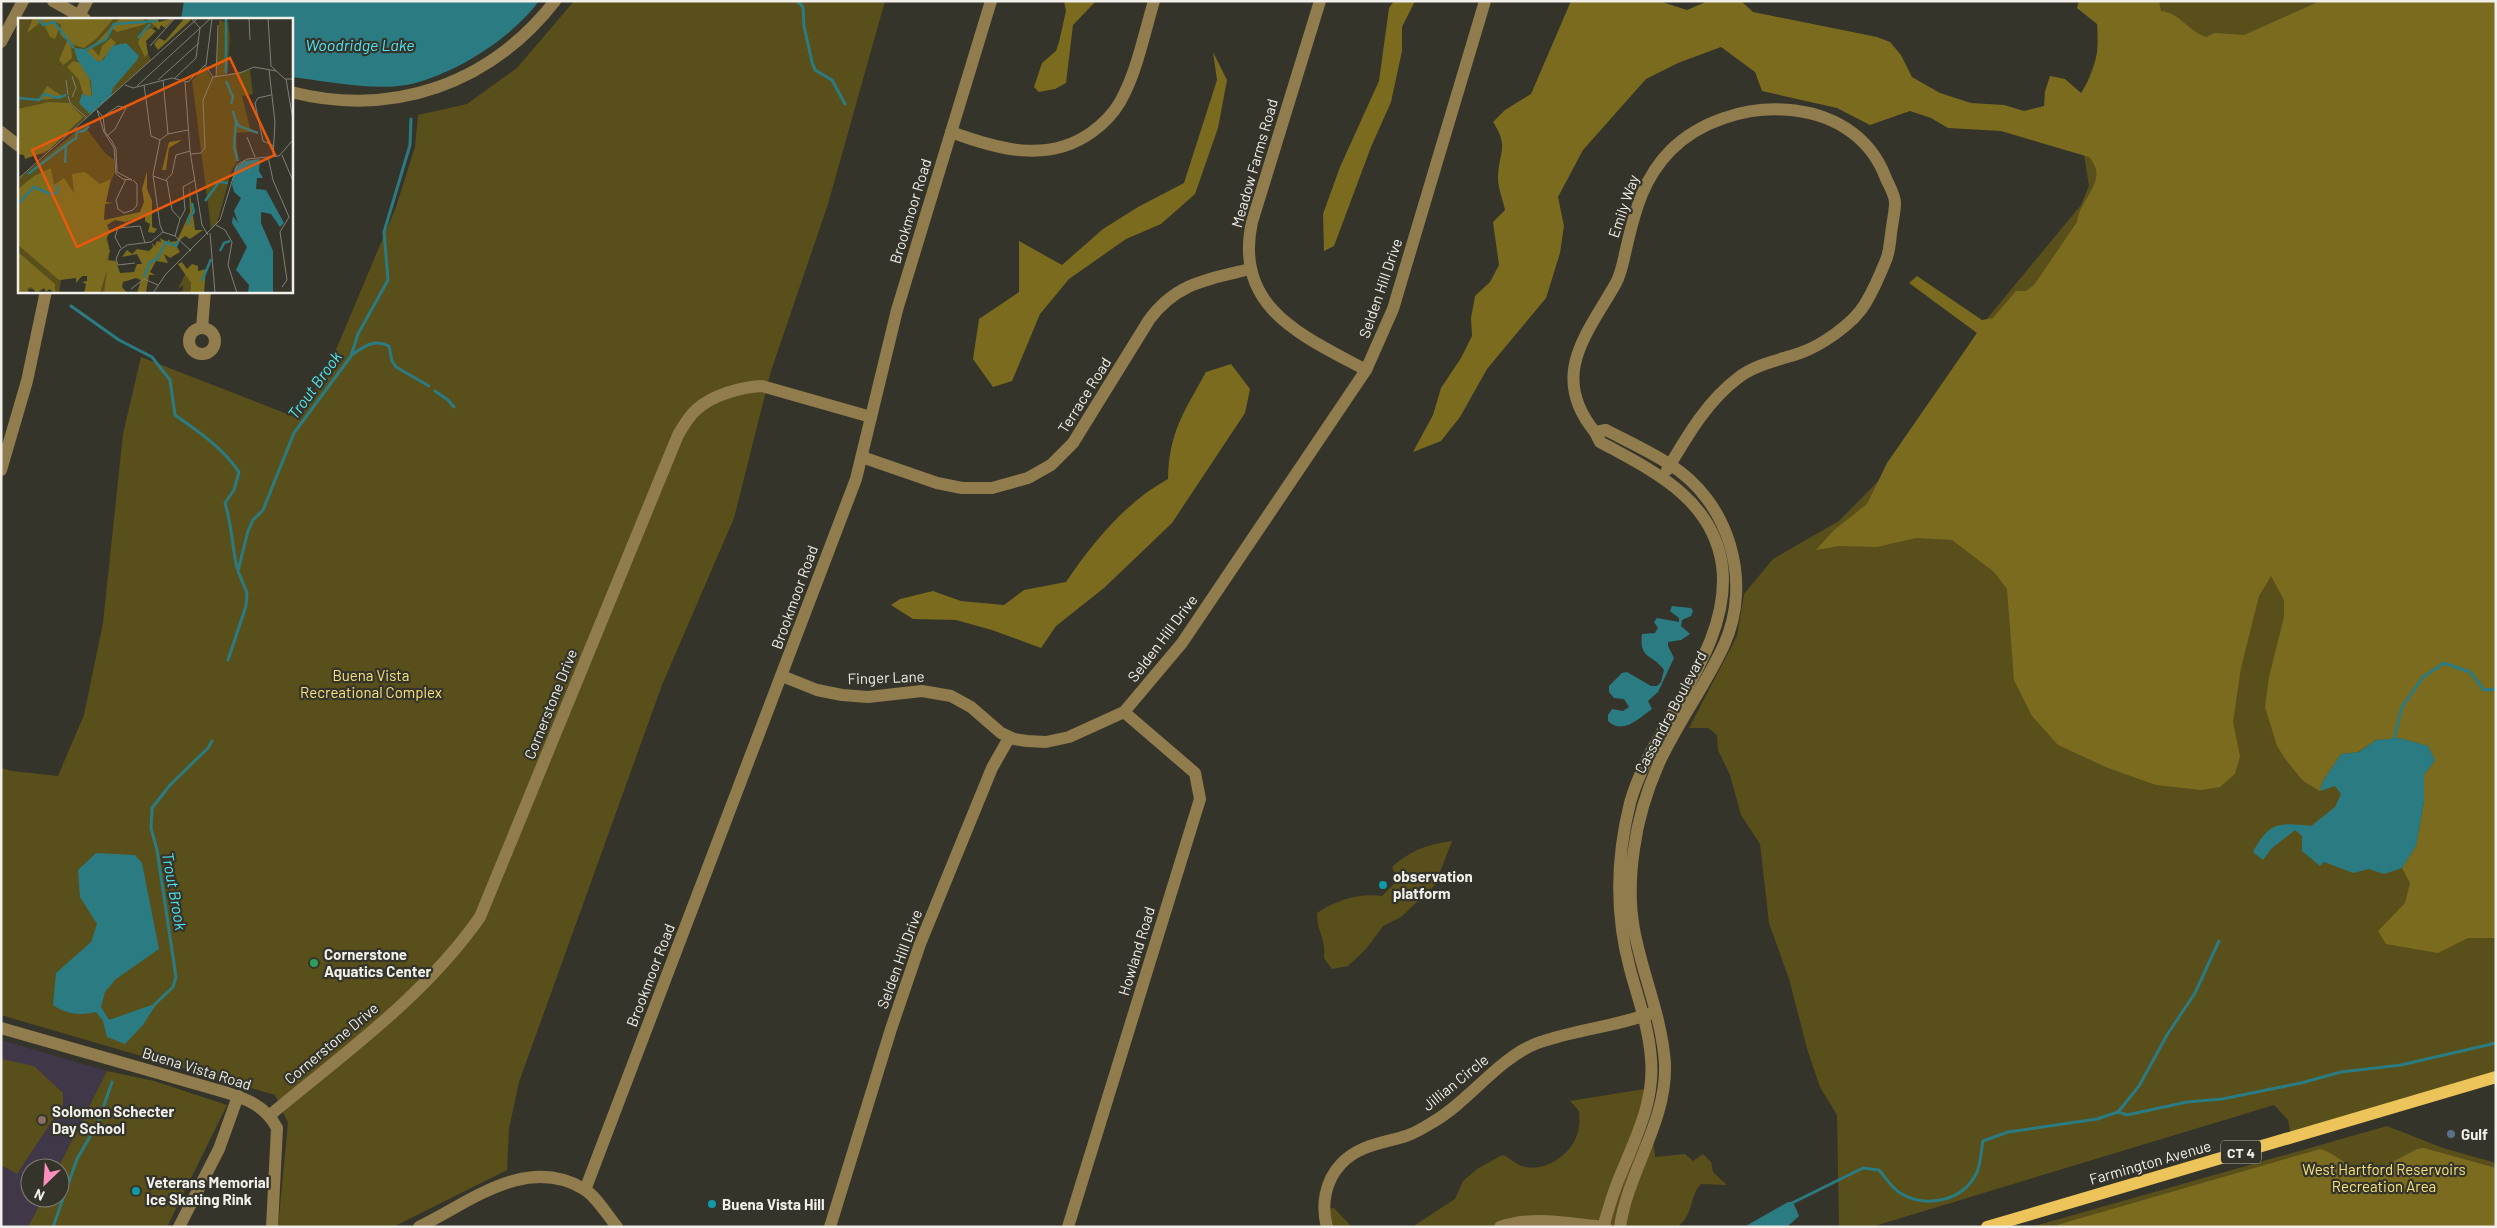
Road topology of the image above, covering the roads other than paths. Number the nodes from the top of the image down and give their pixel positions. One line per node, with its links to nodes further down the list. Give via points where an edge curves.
1 (23, 1): 10 (street)
2 (53, 1): 9 (street)
3 (86, 1): 9 (street)
4 (555, 1): 11 (street, via 505,52 450,83 399,97 357,102)
5 (991, 1): 13 (street, Brookmoor Road)
6 (1154, 1): 13 (street, via 1124,94 1108,118 1088,135 1065,147 1030,152 997,147)
7 (1320, 1): 15 (street, Meadow Farms Road, via 1252,222 1248,249)
8 (1485, 1): 19 (street, Selden Hill Drive, via 1393,309)
9 (82, 17)
10 (1, 42)
11 (292, 92)
12 (1, 132): 14 (street)
13 (951, 132): 20 (street, Brookmoor Road, via 896,310)
14 (18, 145)
15 (1250, 269): 19 (street, Meadow Farms Road, via 1260,294 1283,321); 22 (street, Terrace Road, via 1188,286 1163,303 1073,443 1051,465 1028,478 992,488 962,488 937,483)
16 (46, 292): 24 (street, via 27,382)
17 (205, 292): 18 (street)
18 (202, 328)
19 (1366, 370): 27 (street, Selden Hill Drive, via 1182,642)
20 (871, 417): 22 (street, Brookmoor Road); 33 (street, Cornerstone Drive, via 762,386 716,398 697,408 690,416 678,436 480,918 458,949 426,983)
21 (1595, 432): 23 (street, via 1606,430); 23 (street, Emily Way, via 1576,399 1572,371 1591,322 1618,280 1646,181 1671,150 1702,127 1736,112 1785,108 1820,116 1851,132 1879,160 1895,201 1888,257 1864,307 1825,343 1774,360 1738,378 1694,427); 25 (street, Emily Way, via 1600,442)
22 (862, 457): 26 (street, Brookmoor Road)
23 (1671, 465): 25 (street, Emily Way); 29 (street, Cassandra Boulevard, via 1698,488 1725,528 1735,576 1735,601 1724,644 1659,762 1640,820 1630,881 1631,909)
24 (1, 470)
25 (1664, 477): 29 (street, Cassandra Boulevard, via 1687,496 1712,531 1724,587 1716,628 1636,783 1623,834 1618,874 1623,937)
26 (782, 676): 28 (street, Finger Lane, via 842,696 868,697 922,691 951,696 965,702); 34 (street, Brookmoor Road)
27 (1124, 712): 28 (street, Selden Hill Drive, via 1062,739 1032,741); 40 (street, Howland Road, via 1195,772 1200,799)
28 (1009, 738): 39 (street, Selden Hill Drive, via 992,768 920,944)
29 (1650, 1014): 41 (street, Jillian Circle, via 1534,1045 1496,1070 1434,1121 1408,1135 1365,1147 1341,1163 1328,1183 1322,1210); 43 (street, Cassandra Boulevard, via 1651,1088 1646,1113 1617,1183); 44 (street, Cassandra Boulevard, via 1665,1065 1663,1090 1653,1131 1624,1204)
30 (1, 1028): 32 (street, Buena Vista Road)
31 (2496, 1077): 45 (main road, Farmington Avenue / CT 4)
32 (238, 1096): 33 (street, Buena Vista Road, via 254,1102); 35 (street, via 219,1148)
33 (270, 1115): 36 (street, via 277,1128 278,1143)
34 (585, 1190): 37 (street, via 539,1177 516,1179 499,1184); 38 (street)
35 (179, 1227)
36 (272, 1227)
37 (419, 1227)
38 (617, 1227)
39 (830, 1227)
40 (1068, 1227)
41 (1327, 1227)
42 (1500, 1227): 43 (street, via 1515,1222 1552,1221)
43 (1604, 1227)
44 (1620, 1227)
45 (1987, 1227)

